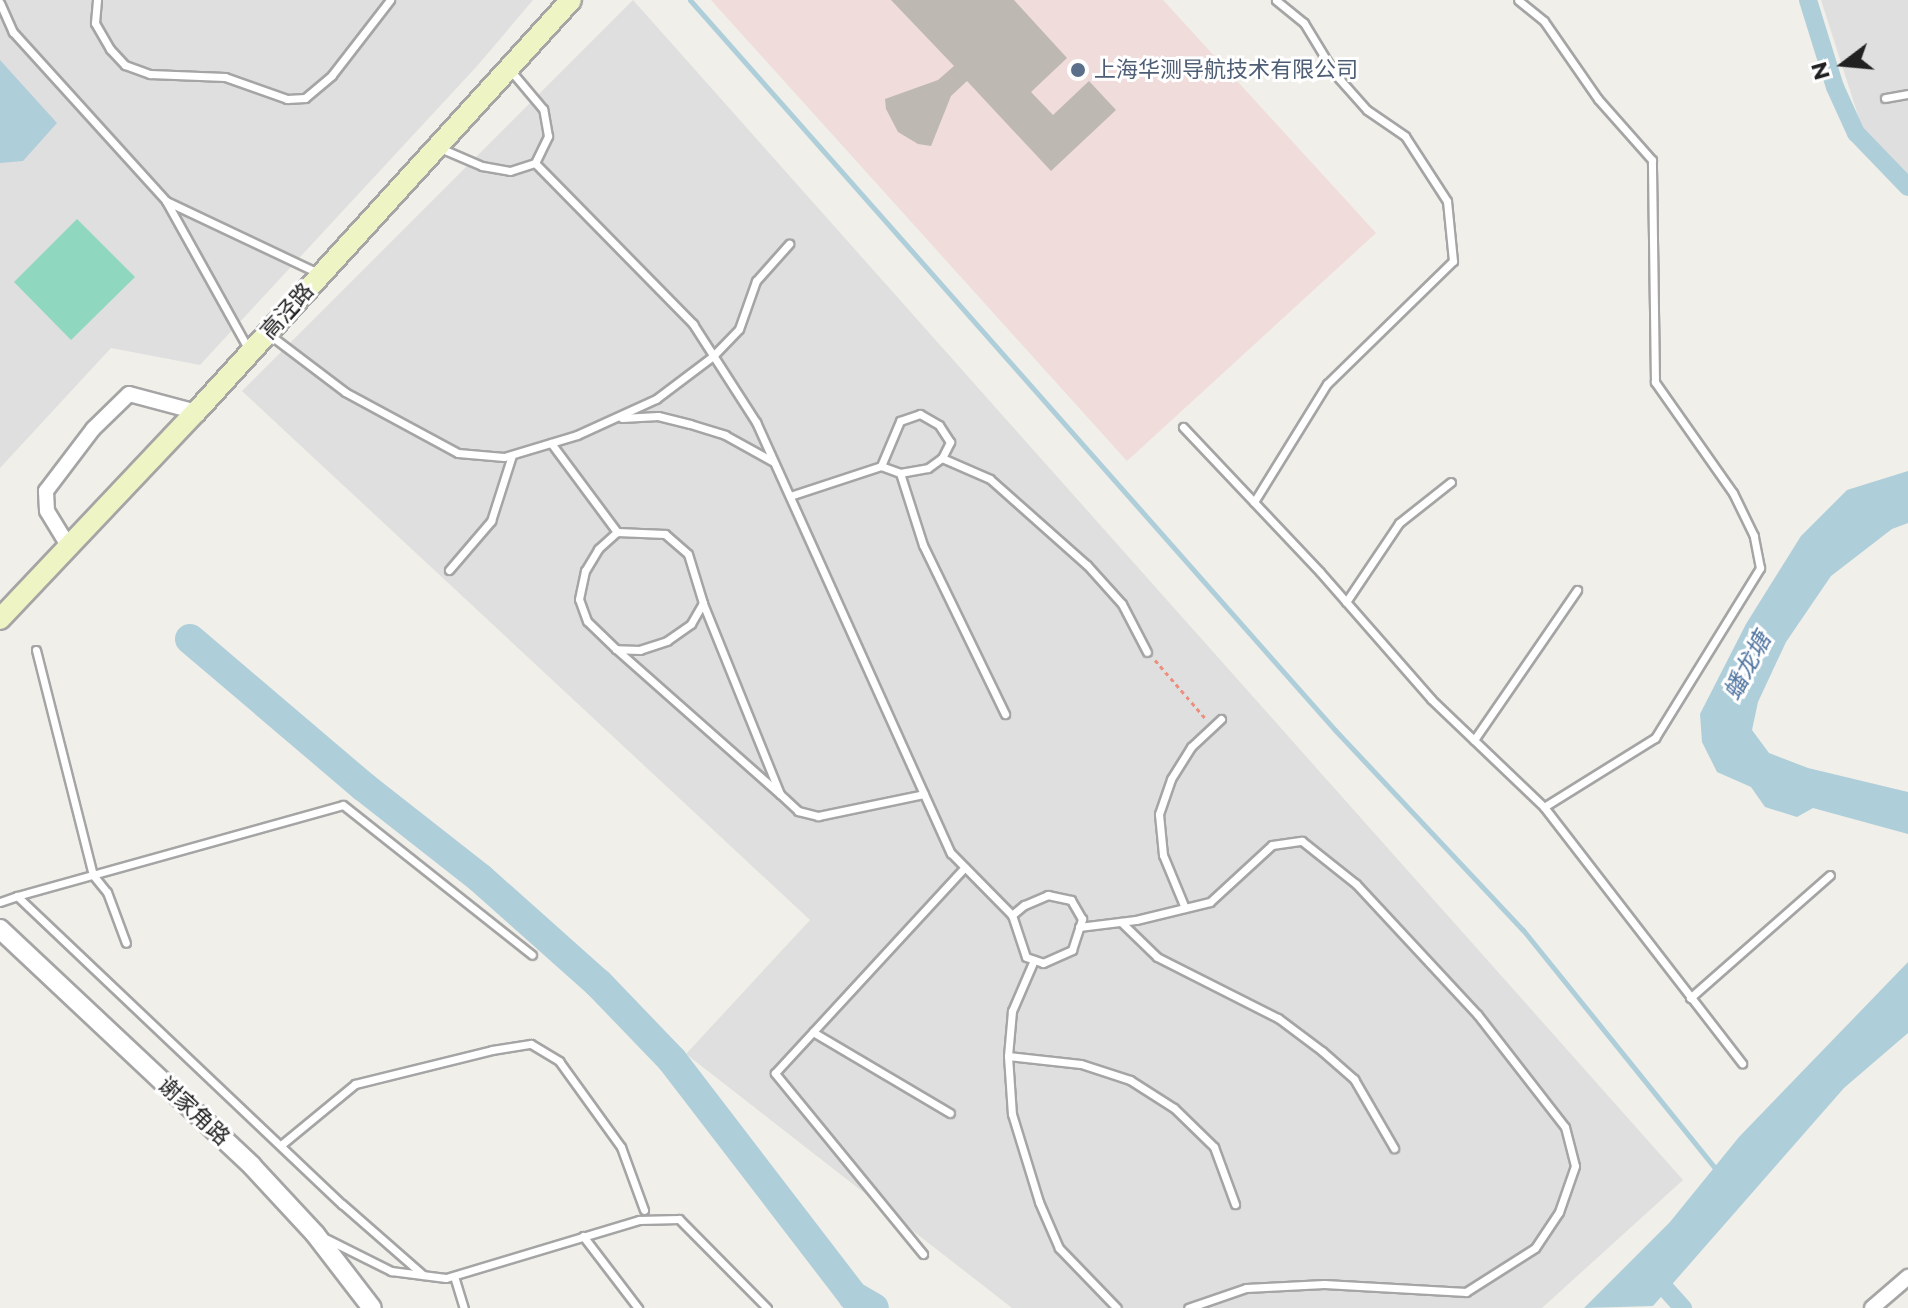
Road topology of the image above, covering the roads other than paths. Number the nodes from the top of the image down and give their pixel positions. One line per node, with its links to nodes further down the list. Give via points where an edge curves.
1 (97, 0): 2 (lane, via 95,23 125,65 150,74 225,77 287,99 305,98 332,75)
2 (390, 0)
3 (571, 0): 7 (main road, 高泾路)
4 (1276, 0): 29 (lane, via 1304,23 1335,74 1367,110 1405,136 1447,201 1453,261 1327,384)
5 (1518, 0): 45 (lane, via 1544,21 1598,99 1652,160 1655,382 1733,493 1754,536 1760,568 1655,738)
6 (0, 3): 12 (lane, via 13,32)
7 (509, 69): 10 (main road, 高泾路); 11 (lane, via 543,109 548,136)
8 (1908, 94): 9 (lane)
9 (1885, 98)
10 (438, 147): 11 (lane, via 482,166 510,171); 14 (main road, 高泾路)
11 (535, 163): 17 (lane, via 693,324)
12 (166, 201): 14 (lane); 16 (lane)
13 (789, 244): 17 (lane, via 756,281 739,329)
14 (320, 274): 15 (main road, 高泾路)
15 (267, 333): 16 (main road, 高泾路); 22 (lane, via 345,392 458,453)
16 (250, 352): 18 (main road, 高泾路)
17 (713, 356): 19 (lane, via 656,399); 24 (lane, via 756,422)
18 (196, 412): 31 (main road, 高泾路); 31 (street, via 129,394 93,429 46,491 47,511)
19 (616, 418): 21 (lane); 24 (lane, via 658,416 690,424 725,435)
20 (1183, 427): 29 (lane)
21 (551, 443): 22 (lane); 30 (lane)
22 (512, 455): 32 (lane, via 491,521)
23 (942, 458): 25 (lane, via 950,442 939,425 920,414 900,421); 26 (lane, via 928,468); 39 (lane, via 990,479 1077,555 1122,604)
24 (774, 462): 28 (lane)
25 (881, 466): 26 (lane); 28 (lane)
26 (900, 473): 40 (lane, via 923,545)
27 (1451, 482): 34 (lane, via 1399,523)
28 (790, 496): 44 (lane)
29 (1254, 502): 34 (lane)
30 (617, 532): 35 (lane, via 665,534 688,554); 37 (lane, via 585,571 579,599 587,621)
31 (69, 547): 36 (main road, 高泾路)
32 (449, 570)
33 (1577, 590): 42 (lane)
34 (1346, 602): 42 (lane)
35 (703, 603): 37 (lane, via 691,624 667,641 640,650); 43 (lane)
36 (0, 619)
37 (616, 649): 43 (lane)
38 (36, 650): 47 (lane)
39 (1147, 652)
40 (1005, 714)
41 (1221, 719): 51 (lane, via 1191,747 1171,779 1159,814 1163,855)
42 (1474, 740): 45 (lane)
43 (780, 794): 44 (lane, via 798,811 818,816)
44 (924, 794): 46 (lane, via 951,853)
45 (1544, 807): 59 (lane)
46 (965, 867): 52 (lane); 60 (lane)
47 (93, 875): 49 (lane); 56 (lane, via 107,892); 57 (lane, via 343,805)
48 (1830, 875): 59 (lane)
49 (17, 896): 50 (lane); 64 (lane)
50 (0, 902)
51 (1185, 908): 53 (lane); 79 (lane, via 1210,902 1272,845 1302,841 1356,884 1477,1014 1565,1127 1575,1166 1559,1212 1535,1248 1466,1292 1324,1284 1246,1288)
52 (1012, 915): 54 (lane, via 1048,895 1071,900 1082,919); 58 (lane, via 1026,957)
53 (1121, 922): 54 (lane); 65 (lane, via 1157,957 1278,1018 1322,1051 1354,1079)
54 (1079, 927): 58 (lane, via 1072,950 1043,963)
55 (0, 929): 68 (street, 谢家角路, via 252,1166)
56 (126, 943)
57 (532, 955)
58 (1034, 960): 61 (lane, via 1012,1011)
59 (1690, 998): 62 (lane)
60 (813, 1032): 63 (lane); 70 (lane, via 775,1073)
61 (1008, 1056): 66 (lane, via 1081,1064 1130,1080 1174,1108 1214,1147); 78 (lane, via 1012,1114 1039,1202 1059,1248)
62 (1742, 1063)
63 (950, 1113)
64 (281, 1145): 67 (lane, via 355,1084 531,1044 559,1061 621,1147); 71 (lane)
65 (1394, 1148)
66 (1235, 1204)
67 (644, 1210)
68 (315, 1234): 71 (lane, via 391,1271); 74 (street, 谢家角路)
69 (583, 1236): 72 (lane); 76 (lane); 77 (lane, via 639,1220 679,1219)
70 (923, 1254)
71 (423, 1275): 72 (lane)
72 (454, 1276): 75 (lane)
73 (1908, 1277): 80 (street)
74 (372, 1308)
75 (464, 1308)
76 (638, 1308)
77 (767, 1308)
78 (1117, 1308)
79 (1188, 1308)
80 (1872, 1308)

